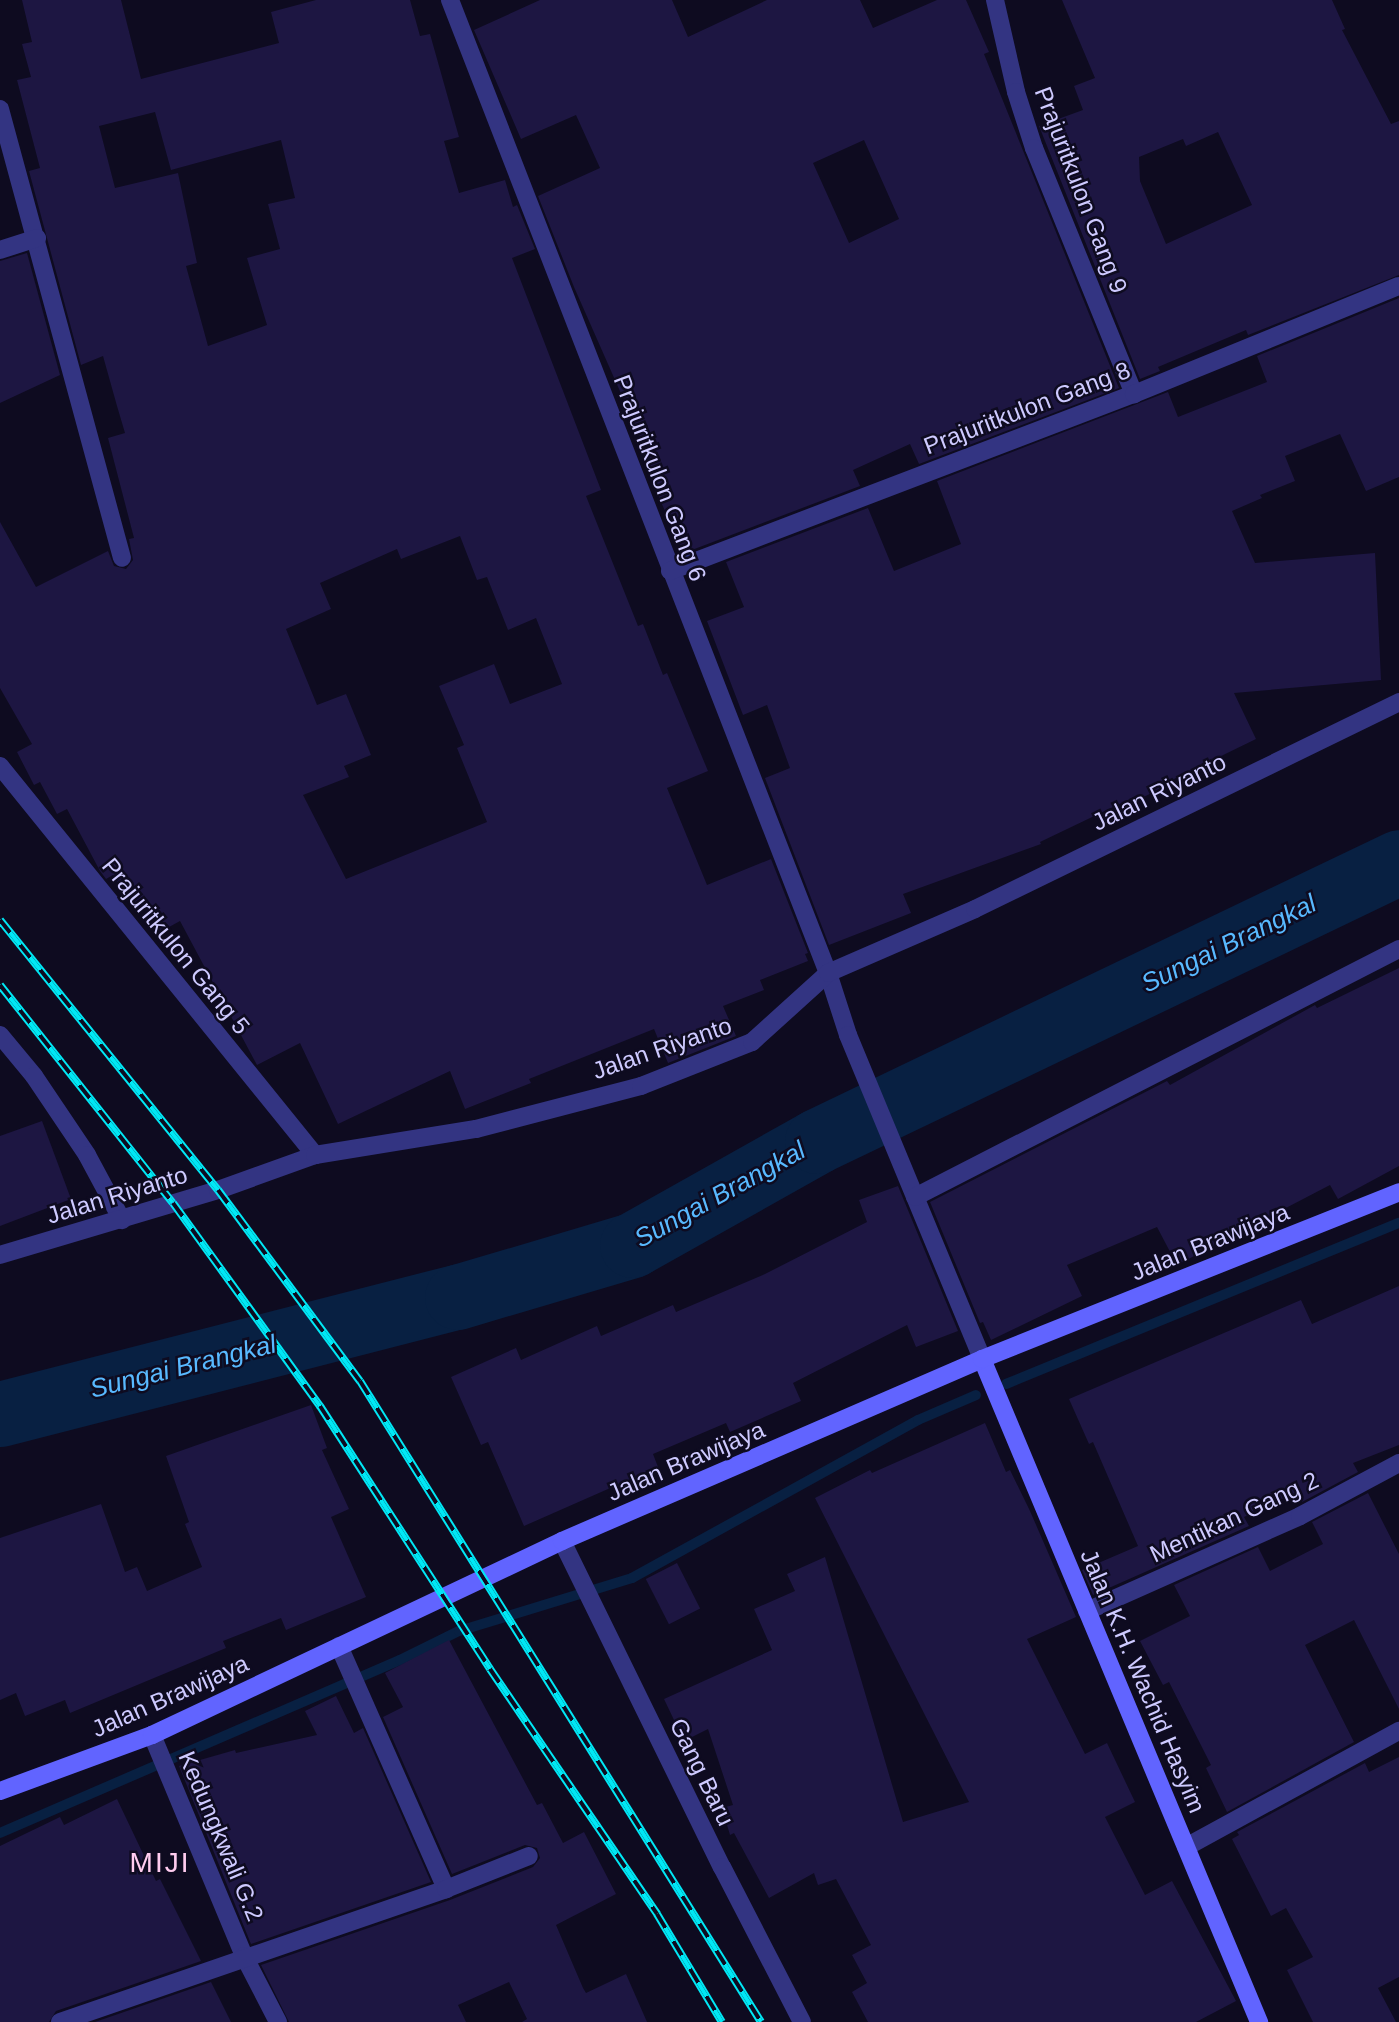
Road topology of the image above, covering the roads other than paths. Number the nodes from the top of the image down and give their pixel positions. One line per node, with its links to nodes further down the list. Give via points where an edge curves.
1 (450, 0): 9 (street, Prajuritkulon Gang 6)
2 (995, 0): 7 (street, Prajuritkulon Gang 9, via 1034,148)
3 (0, 109): 4 (street)
4 (37, 238): 5 (street); 8 (street)
5 (0, 250)
6 (1399, 286): 7 (street, Prajuritkulon Gang 8)
7 (1134, 394): 9 (street, Prajuritkulon Gang 8)
8 (122, 558)
9 (670, 571): 13 (street, Prajuritkulon Gang 6)
10 (1399, 702): 13 (street, Jalan Riyanto, via 975,909)
11 (0, 766): 15 (street, Prajuritkulon Gang 5)
12 (1399, 949): 17 (street)
13 (828, 973): 15 (street, Jalan Riyanto, via 752,1042 641,1086 476,1129); 17 (street, Prajuritkulon Gang 6, via 848,1035)
14 (0, 1035): 18 (street, via 87,1155)
15 (315, 1156): 18 (street, Jalan Riyanto)
16 (1399, 1192): 20 (main road, Jalan Brawijaya)
17 (915, 1198): 20 (street, Prajuritkulon Gang 6)
18 (122, 1220): 19 (street, Jalan Riyanto)
19 (0, 1255)
20 (982, 1359): 22 (main road, Jalan Brawijaya); 23 (main road, Jalan K.H. Wachid Hasyim)
21 (1399, 1463): 23 (street, Mentikan Gang 2, via 1300,1516)
22 (562, 1541): 24 (main road, Jalan Brawijaya); 34 (street, Gang Baru)
23 (1087, 1611): 28 (main road, Jalan K.H. Wachid Hasyim)
24 (339, 1646): 26 (main road, Jalan Brawijaya); 30 (street)
25 (1399, 1731): 28 (street)
26 (152, 1735): 27 (main road, Jalan Brawijaya); 31 (street, Kedungkwali G.2)
27 (0, 1791)
28 (1186, 1847): 35 (main road, Jalan K.H. Wachid Hasyim)
29 (529, 1856): 30 (street)
30 (446, 1889): 31 (street)
31 (244, 1956): 32 (street); 33 (street, Kedungkwali G.2)
32 (60, 2022)
33 (278, 2022)
34 (802, 2022)
35 (1259, 2022)

